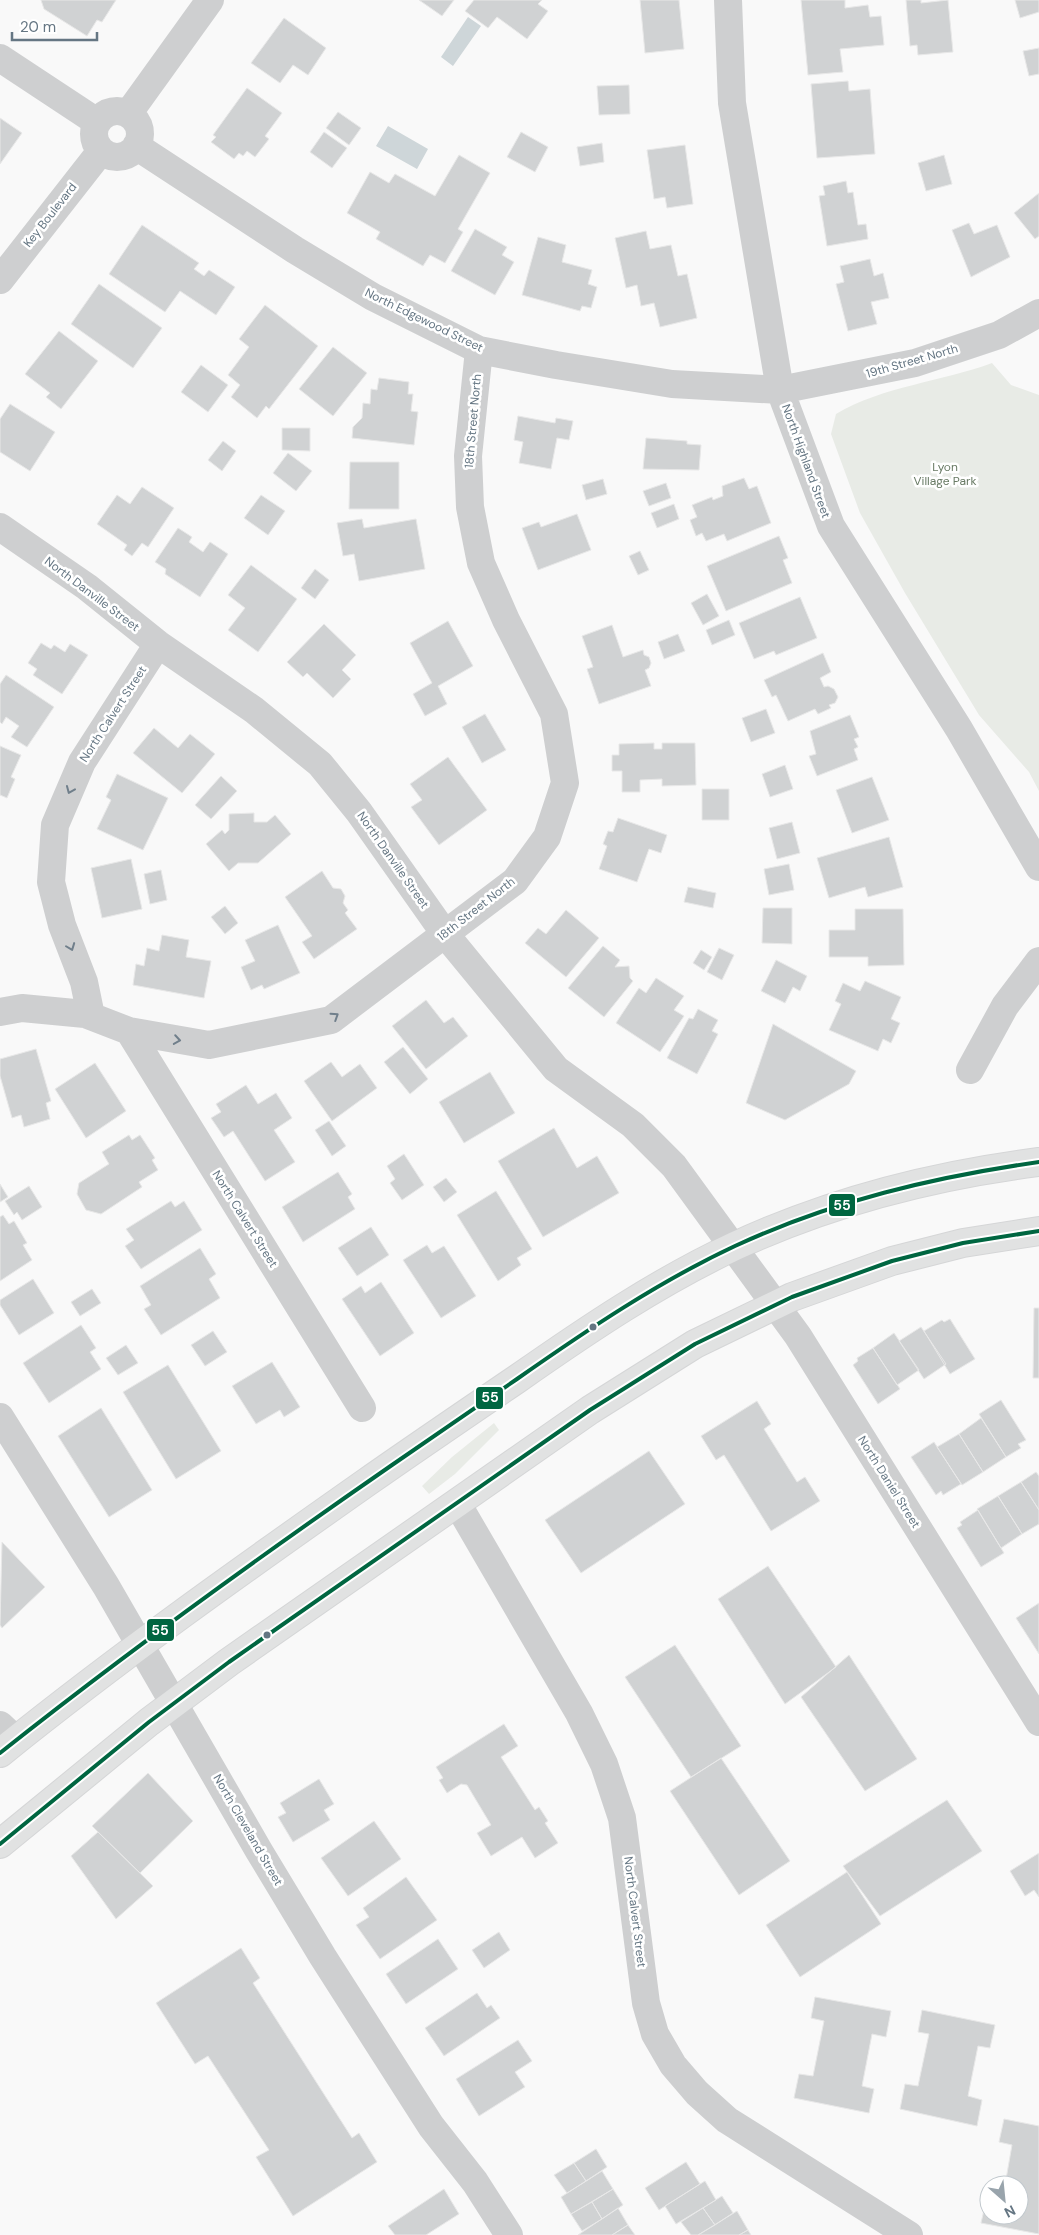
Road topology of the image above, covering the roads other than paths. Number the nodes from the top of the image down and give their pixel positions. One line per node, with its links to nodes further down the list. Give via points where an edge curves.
1 (210, 0): 4 (street)
2 (728, 0): 11 (street, North Highland Street, via 732,103)
3 (0, 58): 5 (street)
4 (128, 114): 5 (street, via 110,112); 6 (street, via 139,129)
5 (97, 122): 7 (street, via 94,138)
6 (136, 146): 7 (street, via 119,157); 10 (street, North Edgewood Street, via 295,250 373,296)
7 (101, 151): 8 (street, Key Boulevard)
8 (0, 280)
9 (1039, 313): 11 (street, 19th Street North, via 999,334 915,363)
10 (479, 350): 11 (street, North Edgewood Street, via 672,384); 15 (street, 18th Street North, via 468,456 470,507 481,563 554,714 565,783 547,837 515,880)
11 (780, 390): 14 (street, North Highland Street, via 831,526 959,729)
12 (0, 527): 13 (street, North Danville Street, via 86,587)
13 (158, 644): 15 (street, North Danville Street, via 254,710 320,764 359,812); 18 (street, North Calvert Street, one-way to 18, via 82,762 55,825 51,882 62,925 84,982)
14 (1039, 867)
15 (445, 934): 19 (street, 18th Street North, one-way to 15, via 209,1045 331,1020); 23 (street, North Danville Street, via 556,1069 633,1125 674,1166)
16 (1039, 961): 20 (street, via 1004,1006)
17 (0, 1012): 18 (street, 18th Street North, via 22,1008)
18 (91, 1016): 19 (street, 18th Street North)
19 (129, 1031): 25 (street, North Calvert Street)
20 (970, 1070)
21 (1039, 1162): 23 (main road, via 968,1173 884,1194 804,1219)
22 (1039, 1231): 24 (main road, via 931,1250 848,1276)
23 (734, 1247): 24 (street, North Daniel Street); 28 (main road, via 681,1273 599,1323)
24 (775, 1304): 27 (main road, via 695,1344 652,1370); 30 (street, North Daniel Street)
25 (362, 1408)
26 (0, 1417): 28 (street, North Cleveland Street)
27 (457, 1503): 29 (main road); 34 (street, North Calvert Street, via 579,1713 604,1764 622,1818 646,2002 656,2034 674,2065 697,2093 727,2120)
28 (140, 1644): 29 (street, North Cleveland Street); 31 (main road)
29 (174, 1702): 32 (main road); 33 (street, North Cleveland Street, via 323,1957 431,2126 475,2182)
30 (1039, 1722)
31 (5, 1739)
32 (0, 1844)
33 (509, 2235)
34 (909, 2235)

